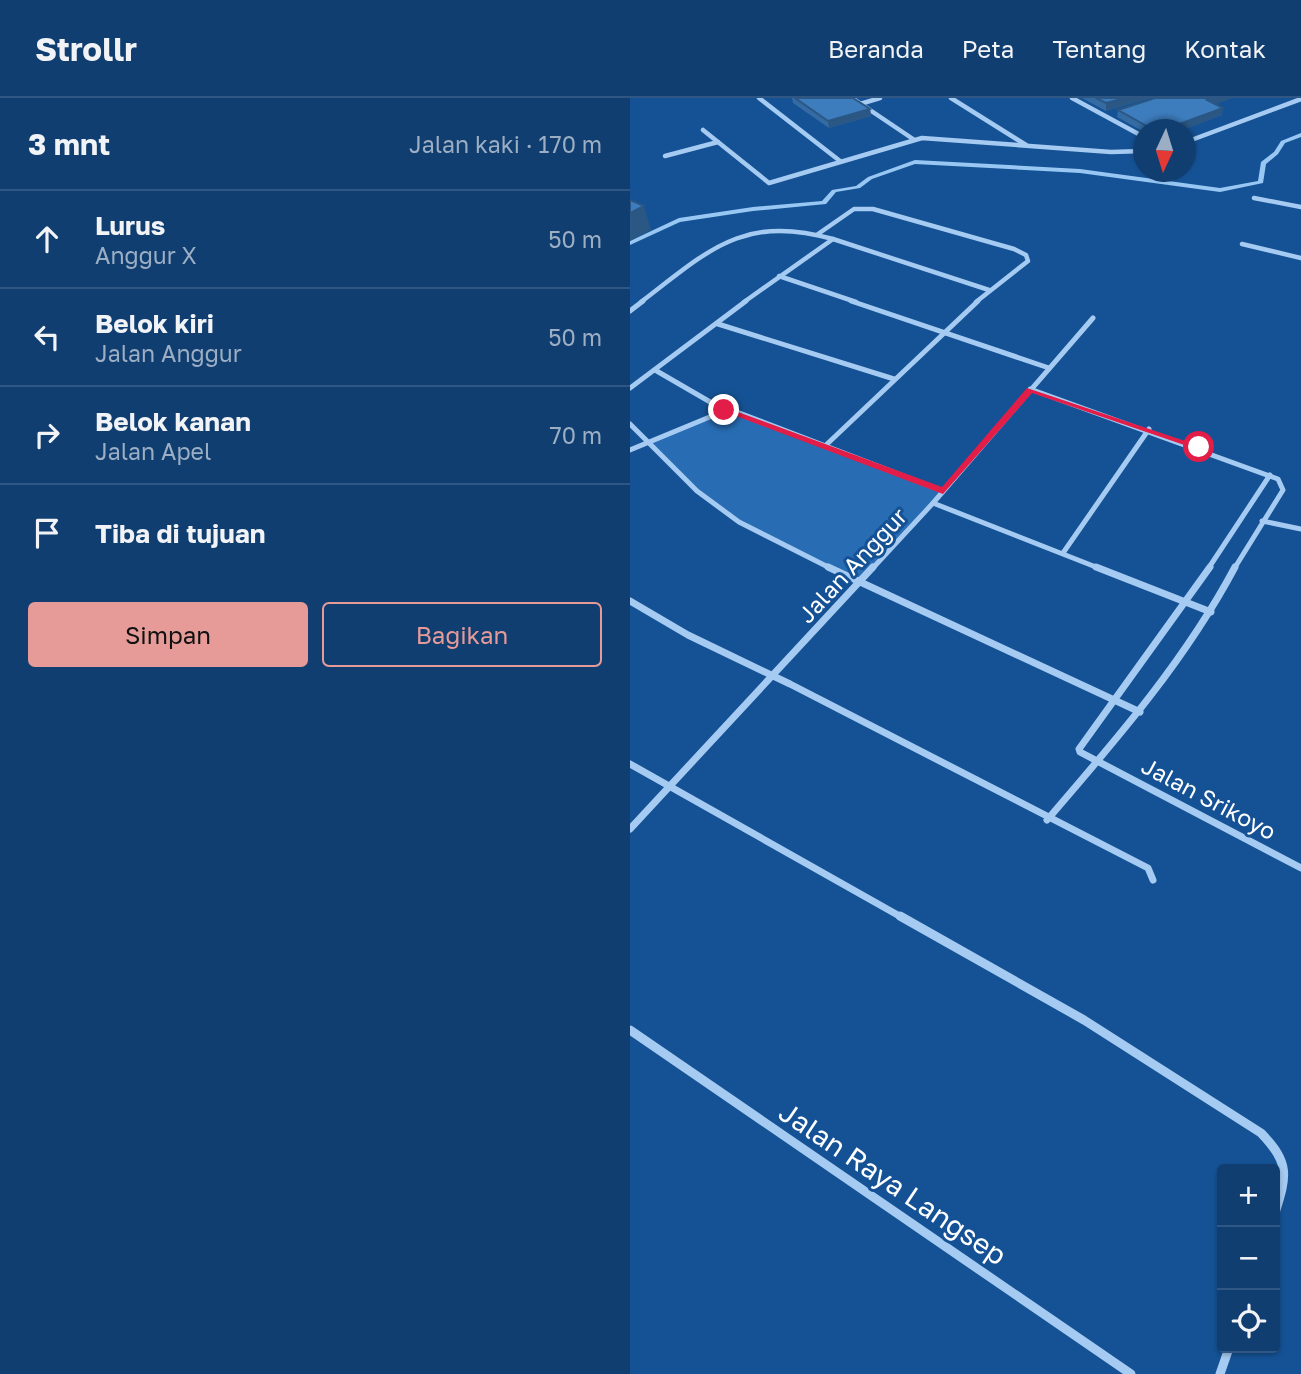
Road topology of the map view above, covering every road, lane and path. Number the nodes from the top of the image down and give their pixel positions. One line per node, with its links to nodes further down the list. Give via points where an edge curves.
1 (759, 98): 18 (street)
2 (852, 98): 7 (street)
3 (880, 98): 7 (street)
4 (951, 98): 15 (street)
5 (1072, 98): 9 (street)
6 (1301, 99): 12 (street)
7 (860, 104): 13 (street)
8 (1116, 113): 9 (street)
9 (1105, 116): 11 (street)
10 (703, 130): 14 (street)
11 (1133, 131)
12 (1196, 138)
13 (913, 139): 15 (street); 18 (street)
14 (718, 142): 17 (street); 18 (street, via 769,183)
15 (1030, 148): 16 (street)
16 (1133, 151)
17 (665, 156)
18 (840, 161)
19 (1254, 198): 20 (street)
20 (1301, 207)
21 (818, 234): 22 (street); 26 (street, via 854,209 873,209 1026,255 1027,263); 27 (street, via 785,230 730,239)
22 (833, 239): 25 (street); 26 (street)
23 (1242, 244): 24 (street)
24 (1301, 258)
25 (779, 276): 29 (street); 30 (street)
26 (989, 290): 30 (street)
27 (630, 311)
28 (1093, 318): 31 (street, Jalan Anggur)
29 (718, 324): 32 (street); 33 (street)
30 (943, 332): 31 (street); 33 (street)
31 (1049, 368): 35 (street, Jalan Anggur)
32 (655, 370): 34 (street); 36 (street)
33 (894, 379): 40 (street)
34 (630, 388)
35 (1030, 389): 38 (street); 43 (street, Jalan Anggur)
36 (724, 410): 39 (street); 40 (street)
37 (630, 424): 39 (street)
38 (1149, 429): 42 (street); 47 (street)
39 (648, 442): 41 (street); 48 (street, via 697,491 739,522)
40 (825, 446): 43 (street)
41 (630, 450)
42 (1270, 475): 45 (street, via 1282,482 1283,490); 50 (street)
43 (943, 491): 44 (street, Jalan Anggur)
44 (933, 503): 47 (street); 48 (street, Jalan Anggur)
45 (1262, 521): 46 (street); 51 (street)
46 (1301, 529)
47 (1063, 553): 50 (street)
48 (860, 583): 52 (street, Jalan Anggur); 53 (street)
49 (630, 601): 52 (street, via 663,624)
50 (1186, 603): 51 (street); 53 (street)
51 (1211, 612): 54 (street)
52 (774, 676): 57 (street, Jalan Anggur); 58 (street)
53 (1115, 701): 54 (street); 55 (street, via 1079,748)
54 (1140, 712): 55 (street)
55 (1099, 762): 58 (street); 60 (street, Jalan Srikoyo)
56 (630, 764): 57 (street)
57 (668, 787): 59 (street, Jalan Anggur); 63 (street, via 1084,1020 1261,1133 1280,1152 1287,1177)
58 (1046, 820): 61 (street, via 1149,868)
59 (630, 829)
60 (1301, 868)
61 (1153, 880)
62 (630, 1030): 65 (street, Jalan Raya Langsep)
63 (1280, 1198)
64 (1227, 1353): 66 (street)
65 (1130, 1374)
66 (1220, 1374)

